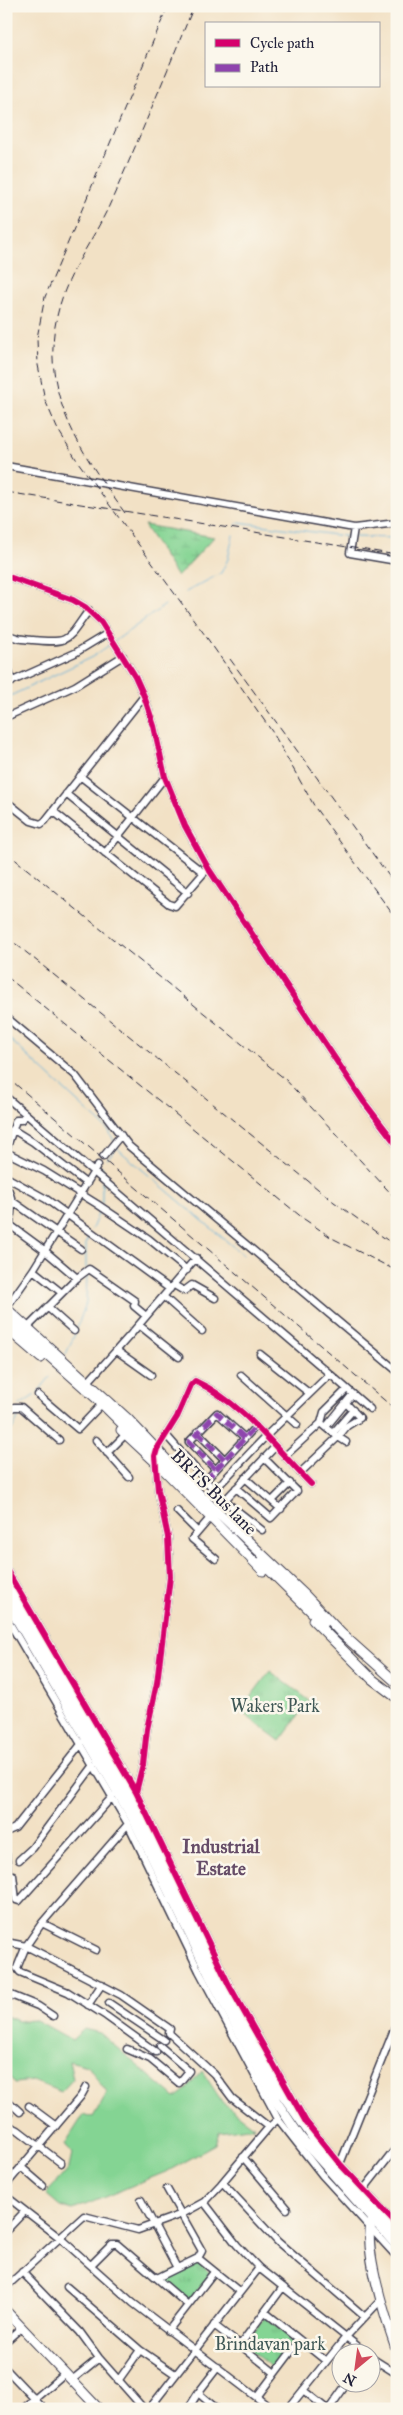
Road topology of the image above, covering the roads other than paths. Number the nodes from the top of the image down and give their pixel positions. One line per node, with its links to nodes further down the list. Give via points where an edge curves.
1 (6, 466): 3 (street)
2 (397, 523): 3 (street)
3 (354, 528): 4 (street, via 350,553)
4 (397, 561)
5 (6, 576): 6 (street, via 58,594)
6 (89, 610): 7 (street, via 62,642 18,638); 8 (street)
7 (6, 633)
8 (109, 634): 9 (street); 11 (street)
9 (123, 656): 12 (street); 13 (street, via 75,686)
10 (6, 660): 11 (street)
11 (9, 683)
12 (144, 696): 14 (street); 15 (street)
13 (6, 717)
14 (80, 776): 16 (street); 19 (street)
15 (165, 777): 19 (street); 22 (street)
16 (66, 794): 18 (street); 20 (street)
17 (6, 801): 18 (street, via 36,823 45,821)
18 (53, 811): 21 (street)
19 (134, 816): 20 (street); 22 (street)
20 (119, 835): 21 (street); 23 (street)
21 (105, 853): 23 (street, via 169,904 176,906)
22 (206, 871): 23 (street); 29 (street)
23 (188, 893)
24 (6, 1017): 28 (street, via 75,1076)
25 (6, 1097): 26 (street)
26 (26, 1114): 27 (street, via 21,1120 16,1120); 33 (street)
27 (12, 1129): 30 (street); 35 (street)
28 (117, 1140): 31 (street); 63 (street, via 129,1146)
29 (397, 1145)
30 (6, 1151): 37 (street)
31 (103, 1157)
32 (98, 1165): 33 (street)
33 (93, 1171): 35 (street); 43 (street)
34 (6, 1177): 39 (street)
35 (87, 1184): 37 (street)
36 (7, 1190): 38 (street)
37 (80, 1194): 39 (street); 45 (street, via 149,1239)
38 (12, 1202): 40 (street); 42 (street, via 9,1223)
39 (67, 1213): 40 (street); 47 (street)
40 (56, 1230): 41 (street); 42 (street)
41 (82, 1249)
42 (44, 1250): 44 (street); 46 (street)
43 (196, 1258): 45 (street); 64 (street)
44 (33, 1270): 48 (street); 52 (street)
45 (187, 1270): 47 (street)
46 (77, 1278): 48 (street); 53 (street, via 86,1270 135,1301 134,1306)
47 (172, 1287): 49 (street); 50 (street, via 184,1291 192,1285)
48 (62, 1293): 51 (street)
49 (164, 1297): 53 (street); 59 (street)
50 (215, 1298)
51 (47, 1307): 57 (street); 58 (street)
52 (6, 1308): 57 (main road)
53 (146, 1316): 55 (street)
54 (6, 1318): 92 (main road, BRTS Bus lane)
55 (139, 1325): 60 (street); 62 (street)
56 (6, 1328): 73 (main road)
57 (27, 1328): 67 (main road)
58 (74, 1331)
59 (202, 1331)
60 (117, 1351): 65 (street); 67 (street)
61 (260, 1354): 69 (street)
62 (179, 1357)
63 (397, 1371)
64 (330, 1374): 68 (street); 69 (street)
65 (151, 1375)
66 (241, 1375): 77 (street)
67 (88, 1382): 92 (main road)
68 (347, 1388): 70 (street); 79 (street, via 322,1416)
69 (309, 1394): 77 (street)
70 (353, 1394): 72 (street); 74 (street)
71 (38, 1395): 73 (street, via 78,1428)
72 (346, 1403): 75 (street); 79 (street)
73 (98, 1408): 82 (main road)
74 (370, 1409)
75 (353, 1410): 84 (street); 84 (street, via 359,1419)
76 (6, 1411): 87 (street, via 19,1407)
77 (287, 1415): 78 (street); 85 (street)
78 (297, 1425)
79 (323, 1425): 84 (street); 93 (street)
80 (256, 1426): 83 (street, via 237,1408 195,1381); 85 (street); 86 (street)
81 (197, 1432): 86 (street, via 217,1413); 95 (street); 96 (street, via 189,1442)
82 (125, 1435): 91 (street); 92 (main road)
83 (166, 1435): 92 (street); 100 (street)
84 (335, 1435): 89 (street); 97 (street)
85 (266, 1436): 90 (street); 104 (street)
86 (245, 1438): 95 (street)
87 (59, 1440)
88 (96, 1440): 91 (street)
89 (346, 1442)
90 (275, 1447): 93 (street); 94 (street)
91 (107, 1453): 98 (street)
92 (156, 1456): 105 (main road); 110 (main road); 120 (main road, BRTS Bus lane, via 292,1593); 124 (street, via 168,1537 170,1577 157,1683)
93 (285, 1456): 97 (street)
94 (264, 1458): 99 (street); 101 (street)
95 (224, 1459): 96 (street)
96 (215, 1469): 100 (street)
97 (300, 1473): 102 (street)
98 (129, 1477)
99 (245, 1478): 103 (street); 107 (street)
100 (206, 1480): 104 (street)
101 (290, 1483): 107 (street); 108 (street, via 297,1491)
102 (312, 1484)
103 (236, 1488): 106 (street); 108 (street, via 271,1518)
104 (213, 1490): 105 (street); 106 (street)
105 (205, 1500): 119 (main road)
106 (225, 1500): 111 (street)
107 (272, 1501): 108 (street)
108 (281, 1509)
109 (177, 1510): 112 (street)
110 (210, 1518): 112 (street); 121 (main road, via 372,1679)
111 (262, 1530)
112 (198, 1532): 113 (street, via 192,1540)
113 (216, 1559)
114 (6, 1569): 124 (street)
115 (6, 1585): 118 (main road)
116 (6, 1600): 118 (main road)
117 (6, 1617): 122 (street)
118 (44, 1657): 171 (main road, via 134,1820 208,1972 276,2101 300,2138)
119 (397, 1683)
120 (397, 1690)
121 (397, 1698)
122 (82, 1743): 123 (street); 127 (street, via 15,1828)
123 (94, 1765): 125 (street); 129 (street, via 32,1848)
124 (136, 1792): 158 (street, via 229,1985 306,2122)
125 (113, 1796): 126 (street); 130 (street, via 19,1901 16,1900)
126 (128, 1824): 132 (street); 150 (street, via 199,1971)
127 (6, 1832)
128 (6, 1854): 131 (street, via 10,1894)
129 (19, 1860)
130 (13, 1875)
131 (6, 1898)
132 (42, 1923): 134 (street); 135 (street)
133 (6, 1942): 134 (street)
134 (26, 1946): 136 (street); 139 (street, via 18,1970)
135 (96, 1950)
136 (102, 1984): 139 (street); 142 (street, via 143,2009 170,2029)
137 (6, 1993): 140 (street)
138 (110, 2003): 143 (street)
139 (88, 2004): 143 (street)
140 (53, 2016)
141 (397, 2022): 158 (street)
142 (169, 2033): 143 (street); 153 (street, via 214,2074 232,2098)
143 (160, 2046): 145 (street); 145 (street, via 189,2073 178,2084)
144 (127, 2049): 145 (street)
145 (150, 2060)
146 (86, 2087): 152 (street)
147 (6, 2099): 149 (street)
148 (29, 2106): 152 (street)
149 (20, 2112)
150 (278, 2119): 153 (street); 171 (street, via 310,2161)
151 (6, 2124): 154 (street)
152 (56, 2126): 154 (street)
153 (269, 2127): 156 (street)
154 (39, 2146): 157 (street); 159 (street)
155 (397, 2147): 164 (street)
156 (243, 2157): 160 (street); 168 (street)
157 (61, 2163)
158 (340, 2164): 164 (street)
159 (21, 2167): 161 (street); 162 (street)
160 (222, 2183): 167 (street); 194 (street, via 278,2242)
161 (6, 2185)
162 (43, 2186)
163 (166, 2189): 170 (street)
164 (364, 2189): 171 (street)
165 (6, 2196): 169 (street)
166 (141, 2200): 172 (street)
167 (204, 2202): 170 (street); 182 (street)
168 (288, 2209)
169 (25, 2212): 174 (street); 176 (street)
170 (182, 2214): 172 (street); 179 (street, via 202,2251)
171 (376, 2218): 173 (street); 175 (main road); 177 (main road); 178 (street); 190 (main road, via 370,2244)
172 (155, 2225): 176 (street, via 133,2230 87,2215); 181 (street)
173 (397, 2225)
174 (6, 2230)
175 (397, 2233)
176 (60, 2238): 180 (street); 183 (street)
177 (397, 2246)
178 (397, 2257)
179 (198, 2258): 181 (street); 184 (street)
180 (91, 2265): 185 (street, via 114,2243); 197 (street)
181 (177, 2268): 185 (street)
182 (259, 2268): 188 (street); 189 (street)
183 (22, 2272): 186 (street); 206 (street, via 80,2332)
184 (214, 2272): 189 (street); 191 (street)
185 (157, 2278): 191 (street)
186 (6, 2287)
187 (67, 2287): 203 (street)
188 (283, 2287): 193 (street); 198 (street)
189 (240, 2292): 195 (street)
190 (379, 2302): 194 (street); 205 (main road)
191 (188, 2306): 197 (street)
192 (6, 2310): 196 (main road)
193 (265, 2312): 199 (street); 202 (street)
194 (365, 2317): 198 (street)
195 (214, 2325): 202 (street); 204 (street)
196 (22, 2327): 200 (street); 211 (main road)
197 (168, 2331): 204 (street)
198 (346, 2337): 201 (street); 207 (street)
199 (300, 2340): 207 (street); 212 (street)
200 (6, 2341)
201 (352, 2342)
202 (240, 2345): 212 (street)
203 (140, 2350): 213 (street); 216 (street)
204 (193, 2350): 209 (street); 213 (street)
205 (397, 2351)
206 (99, 2358): 215 (street); 216 (street)
207 (326, 2362): 217 (street)
208 (380, 2363): 214 (street)
209 (218, 2367): 219 (street); 220 (street)
210 (6, 2369): 221 (street)
211 (65, 2373): 215 (main road); 221 (street)
212 (276, 2373): 220 (street)
213 (175, 2374): 226 (street)
214 (397, 2374)
215 (72, 2380): 224 (main road)
216 (118, 2380): 225 (street)
217 (304, 2390): 230 (street); 231 (street)
218 (341, 2392): 231 (street)
219 (198, 2393): 227 (street); 228 (street)
220 (257, 2397): 229 (street)
221 (35, 2399): 222 (street); 223 (street)
222 (23, 2409)
223 (44, 2409)
224 (99, 2409)
225 (144, 2409)
226 (149, 2409)
227 (188, 2409)
228 (217, 2409)
229 (272, 2409)
230 (288, 2409)
231 (328, 2409)

